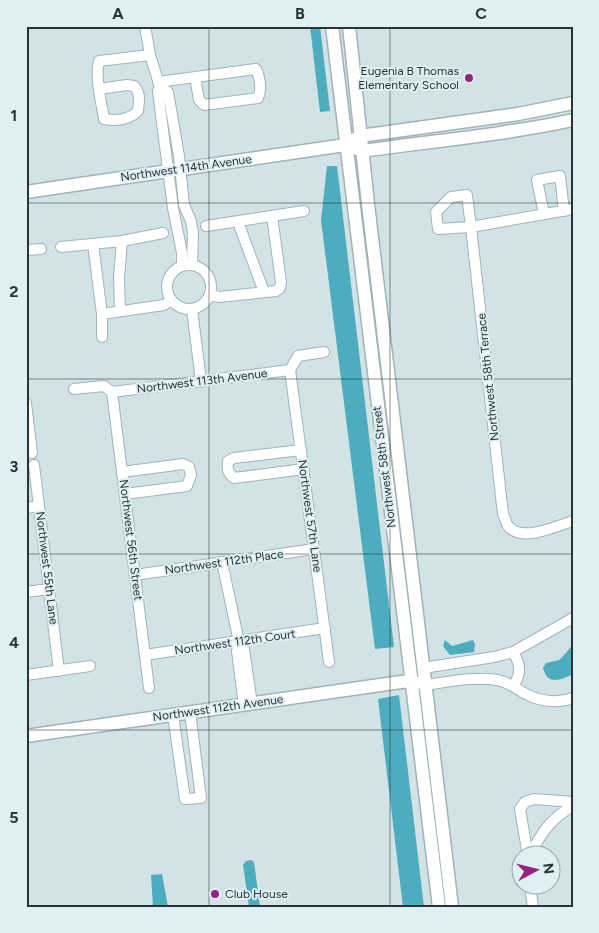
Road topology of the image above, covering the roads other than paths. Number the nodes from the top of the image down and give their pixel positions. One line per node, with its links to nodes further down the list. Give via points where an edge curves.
1 (145, 26): 4 (street)
2 (332, 26): 15 (street, Northwest 58th Street)
3 (349, 26): 14 (street, Northwest 58th Street)
4 (150, 55): 6 (street); 7 (street, via 99,61)
5 (195, 77): 5 (street, via 256,69 261,92 258,98 204,105 199,100); 6 (street)
6 (159, 84): 9 (street, via 168,92); 10 (street)
7 (99, 89): 7 (street, via 134,86 138,90 138,111 132,117 104,119)
8 (573, 103): 11 (street, Northwest 114th Avenue)
9 (171, 107): 10 (street); 17 (street)
10 (160, 108): 17 (street)
11 (553, 108): 13 (street, via 552,116); 14 (street, Northwest 114th Avenue)
12 (573, 120): 13 (street, Northwest 114th Avenue)
13 (543, 126): 16 (street, Northwest 114th Avenue)
14 (360, 136): 15 (street, Northwest 114th Avenue); 16 (street, Northwest 58th Street)
15 (345, 145): 16 (street, Northwest 114th Avenue); 17 (street, Northwest 114th Avenue); 72 (street, Northwest 58th Street)
16 (362, 151): 69 (street, Northwest 58th Street)
17 (175, 170): 18 (street, Northwest 114th Avenue); 27 (street, via 191,221); 28 (street)
18 (26, 192)
19 (568, 210): 21 (street); 21 (street, via 560,176 548,178 537,180)
20 (304, 212): 22 (street)
21 (544, 214): 56 (street, Northwest 58th Terrace, via 471,227 503,514 508,526 521,533 531,534)
22 (272, 216): 23 (street); 34 (street, via 281,282 276,291)
23 (238, 222): 24 (street); 34 (street)
24 (206, 226)
25 (163, 233): 26 (street)
26 (122, 241): 29 (street); 38 (street)
27 (192, 242): 28 (street); 33 (street)
28 (179, 243): 33 (street)
29 (93, 244): 30 (street); 39 (street)
30 (61, 247)
31 (41, 248): 32 (street)
32 (26, 250)
33 (187, 265): 35 (street, via 202,268 211,285); 36 (street, via 173,271 168,280 167,291)
34 (264, 292): 35 (street, via 220,297)
35 (210, 295): 37 (street, via 200,307)
36 (171, 300): 37 (street, via 177,306); 38 (street, via 164,305)
37 (192, 309): 43 (street)
38 (120, 311): 39 (street)
39 (102, 314): 40 (street)
40 (102, 337)
41 (324, 352): 42 (street, via 298,356)
42 (290, 370): 43 (street, Northwest 113th Avenue); 48 (street, Northwest 57th Lane)
43 (201, 382): 45 (street, Northwest 113th Avenue)
44 (74, 389): 45 (street, Northwest 113th Avenue, via 104,386)
45 (112, 392): 52 (street, Northwest 56th Street)
46 (26, 403): 47 (street)
47 (28, 427): 49 (street)
48 (301, 450): 51 (street, Northwest 57th Lane); 51 (street, via 234,458 228,462 228,469 234,478)
49 (32, 453)
50 (34, 465): 54 (street, Northwest 55th Lane)
51 (304, 469): 57 (street, Northwest 57th Lane)
52 (122, 472): 53 (street, Northwest 56th Street); 53 (street, via 183,464 189,467 187,486)
53 (125, 494): 59 (street, Northwest 56th Street)
54 (39, 506): 55 (street); 60 (street, Northwest 55th Lane)
55 (26, 508)
56 (573, 521)
57 (314, 549): 58 (street, Northwest 112th Place); 63 (street, Northwest 57th Lane)
58 (222, 562): 59 (street, Northwest 112th Place); 64 (street)
59 (135, 575): 66 (street, Northwest 56th Street)
60 (49, 589): 61 (street); 70 (street, Northwest 55th Lane)
61 (26, 592)
62 (573, 618): 65 (street)
63 (325, 628): 64 (street, Northwest 112th Court); 67 (street, Northwest 57th Lane)
64 (239, 642): 66 (street, Northwest 112th Court); 77 (street, via 244,649 243,671)
65 (513, 652): 69 (street); 74 (street, via 520,668)
66 (145, 655): 75 (street, Northwest 56th Street)
67 (329, 662)
68 (90, 666): 70 (street)
69 (423, 668): 72 (street); 73 (street, Northwest 58th Street)
70 (59, 670): 71 (street)
71 (26, 675)
72 (411, 681): 73 (street, Northwest 112th Avenue); 77 (street, Northwest 112th Avenue); 84 (street, Northwest 58th Street)
73 (425, 685): 74 (street, Northwest 112th Avenue, via 484,678); 85 (street, Northwest 58th Street)
74 (514, 685): 76 (street, Northwest 112th Avenue, via 528,695 547,701)
75 (149, 688)
76 (573, 698)
77 (248, 704): 78 (street, Northwest 112th Avenue)
78 (190, 712): 79 (street, Northwest 112th Avenue); 79 (street, via 201,798 185,800)
79 (173, 715): 80 (street, Northwest 112th Avenue)
80 (26, 736)
81 (573, 804): 82 (street, via 534,799 525,802 520,809); 83 (street, via 550,822)
82 (527, 846)
83 (534, 846)
84 (439, 907)
85 (452, 907)

